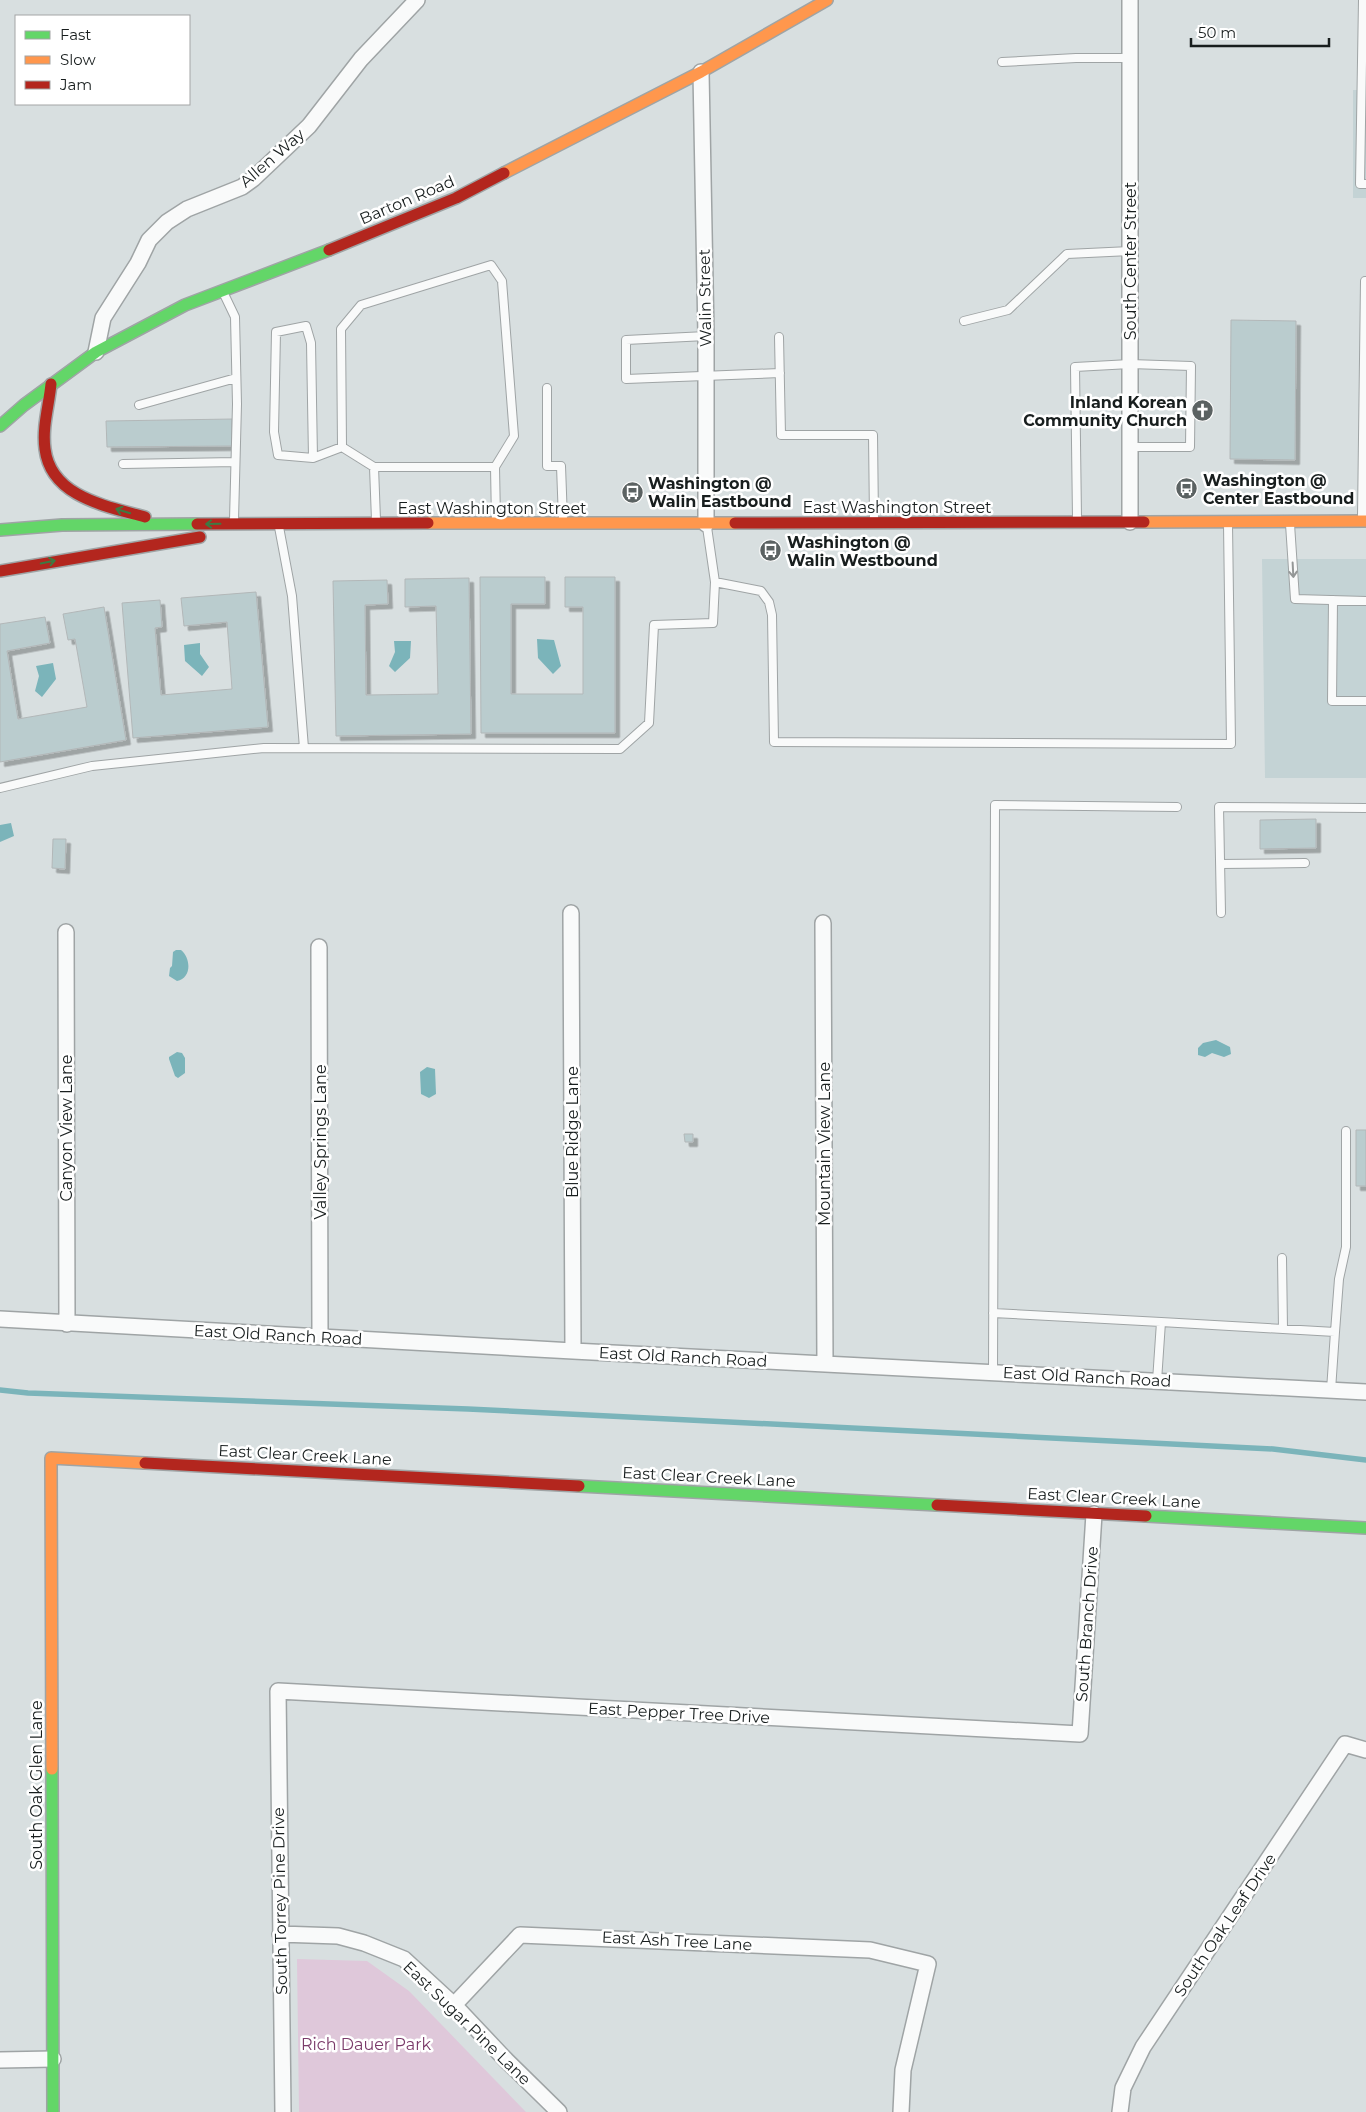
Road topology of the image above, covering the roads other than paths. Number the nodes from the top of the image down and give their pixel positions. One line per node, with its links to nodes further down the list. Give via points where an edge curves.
1 (418, 0): 16 (street, Allen Way, via 361,59 310,126 253,179 242,187 187,208 149,240 103,318)
2 (827, 0): 7 (main road, Barton Road)
3 (1130, 0): 5 (street, South Center Street)
4 (1363, 0): 8 (lane)
5 (1130, 58): 6 (lane); 10 (street, South Center Street)
6 (1002, 62)
7 (701, 72): 12 (main road, Barton Road, via 456,198); 14 (street, Walin Street)
8 (1364, 98): 9 (lane, via 1360,184)
9 (1366, 184)
10 (1130, 252): 13 (lane, via 1067,254 1008,310); 17 (street, South Center Street)
11 (1365, 280): 30 (lane)
12 (222, 291): 16 (main road, Barton Road, via 185,305); 20 (lane, via 235,317)
13 (964, 321)
14 (706, 336): 19 (street, Walin Street); 19 (lane, via 626,340 626,379)
15 (779, 337): 18 (lane)
16 (96, 352): 21 (main road, Barton Road)
17 (1130, 364): 25 (street, South Center Street); 25 (lane, via 1191,366 1190,447); 34 (lane, via 1075,367)
18 (780, 373): 19 (lane); 38 (lane, via 781,435 873,435)
19 (705, 375): 42 (street, Walin Street)
20 (236, 378): 23 (lane); 28 (lane)
21 (51, 384): 24 (main road, Barton Road); 43 (main road, one-way to 21, via 88,500 70,491 55,477 45,450)
22 (547, 388): 41 (lane, via 547,466 561,466)
23 (139, 405)
24 (0, 426)
25 (1130, 446): 35 (street, South Center Street)
26 (342, 448): 27 (lane); 31 (lane); 32 (lane, via 341,329 362,305 491,265 502,281 514,436)
27 (313, 458): 27 (lane, via 278,455 274,432 276,332 306,326 311,343)
28 (235, 462): 29 (lane); 39 (lane)
29 (123, 464)
30 (1365, 466): 33 (lane)
31 (374, 467): 32 (lane); 40 (lane)
32 (495, 467): 45 (lane)
33 (1364, 521): 37 (main road, East Washington Street)
34 (1077, 522): 35 (main road, East Washington Street); 38 (main road, East Washington Street)
35 (1130, 522): 36 (main road, East Washington Street)
36 (1228, 522): 37 (main road, East Washington Street); 48 (lane, via 1231,744 774,742 772,615 769,602 762,591)
37 (1290, 522): 49 (lane, one-way to 49, via 1295,599)
38 (874, 523): 42 (main road, East Washington Street)
39 (234, 524): 43 (main road, East Washington Street, one-way to 43); 44 (main road, East Washington Street)
40 (376, 524): 44 (main road, East Washington Street); 45 (main road, East Washington Street)
41 (564, 524): 42 (main road, East Washington Street); 45 (main road, East Washington Street)
42 (706, 524): 48 (lane)
43 (170, 525): 46 (main road, East Washington Street, via 62,525)
44 (279, 525): 47 (main road, East Washington Street, one-way to 44, via 62,559); 52 (lane, via 292,596)
45 (497, 525)
46 (0, 530)
47 (0, 572)
48 (715, 582): 52 (lane, via 713,623 654,625 649,723 620,749)
49 (1333, 600): 50 (lane); 51 (lane, via 1332,701)
50 (1366, 601)
51 (1366, 701)
52 (304, 748): 53 (lane, via 264,748 92,766)
53 (0, 788)
54 (1176, 807): 65 (lane, via 995,805)
55 (1366, 808): 57 (lane, via 1219,807)
56 (1305, 863): 57 (lane)
57 (1220, 864): 59 (lane)
58 (571, 913): 72 (street, Blue Ridge Lane)
59 (1221, 913)
60 (823, 923): 73 (street, Mountain View Lane)
61 (66, 932): 68 (street, Canyon View Lane)
62 (319, 947): 71 (street, Valley Springs Lane)
63 (1346, 1131): 70 (lane, via 1346,1247 1339,1279)
64 (1282, 1258): 69 (lane)
65 (993, 1313): 67 (lane); 74 (lane)
66 (0, 1319): 68 (street, East Old Ranch Road)
67 (1161, 1322): 69 (lane); 75 (lane)
68 (67, 1324): 71 (street, East Old Ranch Road)
69 (1283, 1329): 70 (lane)
70 (1335, 1332): 76 (lane)
71 (320, 1338): 72 (street, East Old Ranch Road)
72 (573, 1351): 73 (street, East Old Ranch Road)
73 (825, 1364): 74 (street, East Old Ranch Road)
74 (993, 1373): 75 (street, East Old Ranch Road)
75 (1157, 1381): 76 (street, East Old Ranch Road)
76 (1331, 1390): 77 (street, East Old Ranch Road)
77 (1366, 1392)
78 (51, 1458): 79 (main road, East Clear Creek Lane); 86 (main road, South Oak Glen Lane)
79 (1094, 1514): 80 (main road, East Clear Creek Lane); 82 (street, South Branch Drive)
80 (1366, 1528)
81 (278, 1691): 82 (street, East Pepper Tree Drive); 84 (street, South Torrey Pine Drive)
82 (1080, 1734)
83 (1366, 1750): 92 (street, South Oak Leaf Drive, via 1344,1744 1143,2048 1123,2088)
84 (280, 1934): 85 (street, East Sugar Pine Lane, via 338,1936 384,1950 404,1959); 89 (street, South Torrey Pine Drive)
85 (454, 2004): 90 (street, East Sugar Pine Lane); 91 (street, East Ash Tree Lane, via 520,1935 870,1950 928,1964 904,2070)
86 (53, 2059): 87 (street); 88 (main road, South Oak Glen Lane)
87 (0, 2060)
88 (53, 2112)
89 (283, 2112)
90 (559, 2112)
91 (901, 2112)
92 (1120, 2112)

